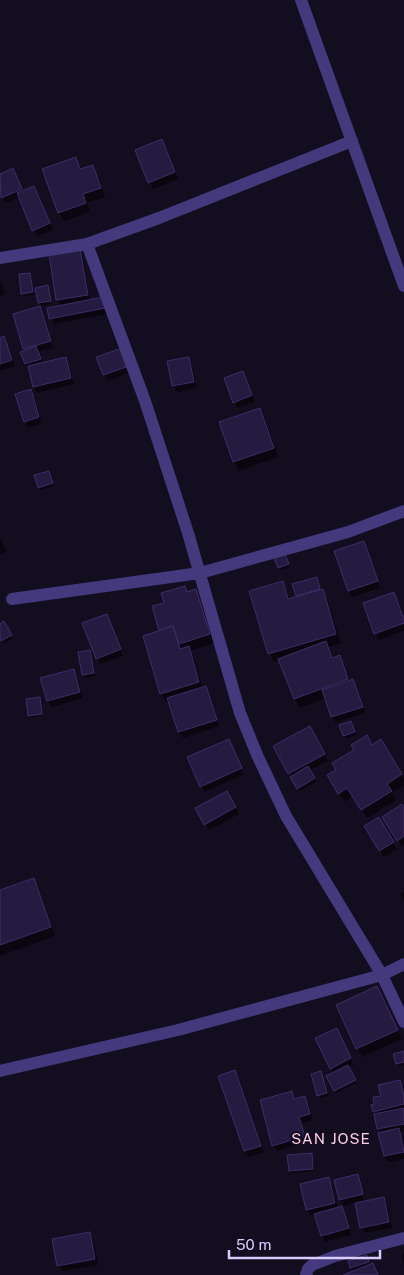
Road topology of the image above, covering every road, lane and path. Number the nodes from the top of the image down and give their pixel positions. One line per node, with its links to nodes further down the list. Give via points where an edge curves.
1 (301, 0): 2 (street)
2 (352, 141): 3 (street); 5 (street)
3 (87, 244): 4 (street); 7 (street, via 145,401)
4 (0, 258)
5 (404, 286)
6 (404, 511): 7 (street, via 348,532)
7 (200, 573): 8 (street); 10 (street, via 240,713 258,757 286,816)
8 (12, 599)
9 (404, 964): 10 (street)
10 (382, 975): 11 (street); 12 (street, via 178,1030)
11 (404, 1022)
12 (0, 1071)
13 (404, 1238): 14 (street, via 312,1265)
14 (306, 1275)

